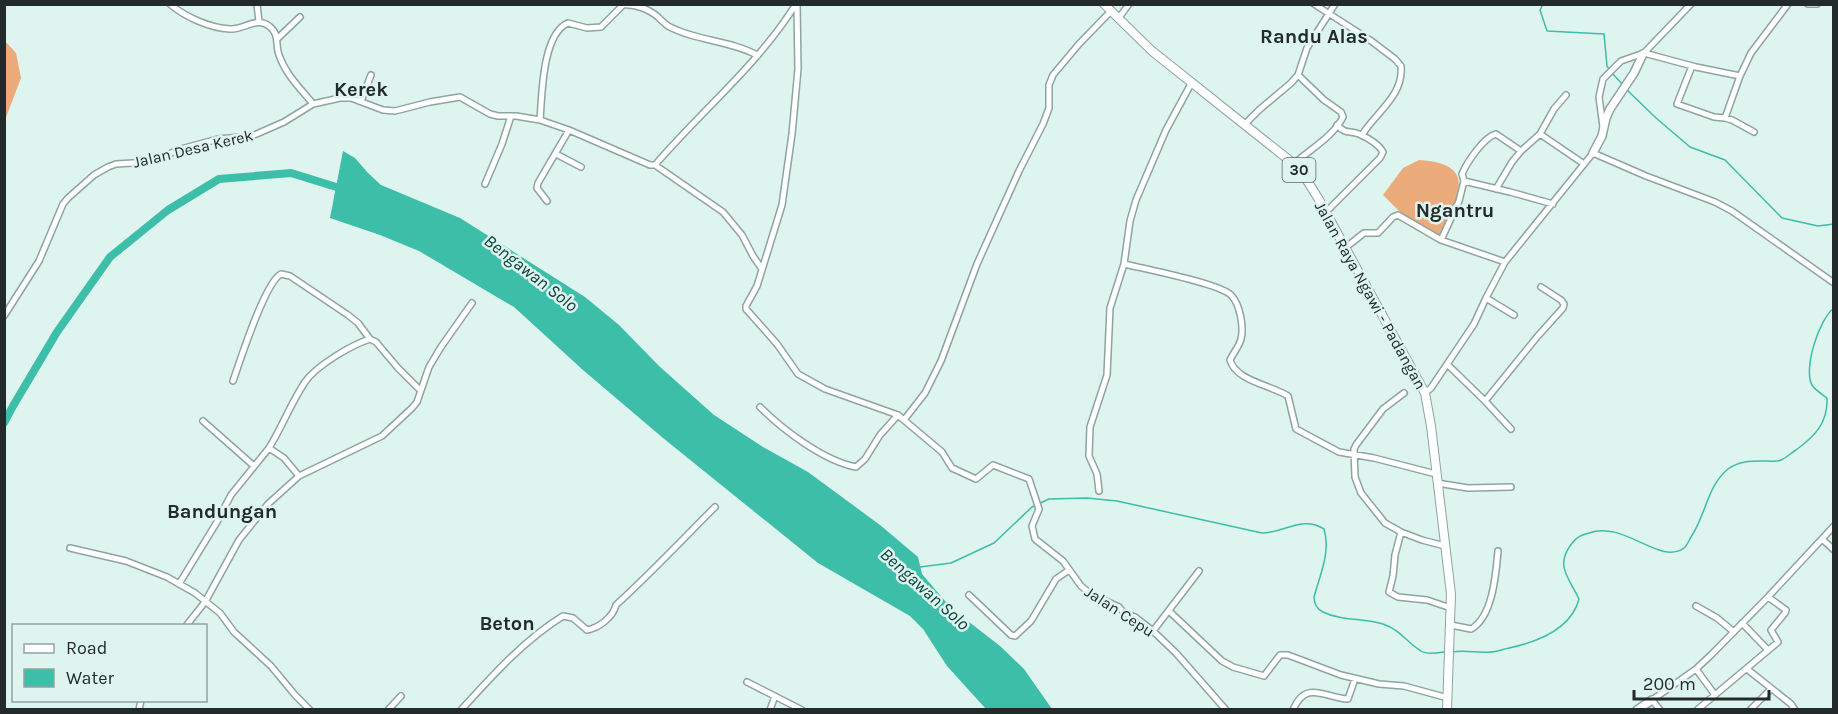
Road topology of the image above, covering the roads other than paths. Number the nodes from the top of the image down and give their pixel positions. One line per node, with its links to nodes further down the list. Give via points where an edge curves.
1 (170, 4): 16 (street, via 219,28 238,29)
2 (257, 4): 16 (street)
3 (797, 4): 19 (street); 55 (street, via 798,69 792,134 782,205)
4 (1104, 4): 12 (highway, Jalan Raya Ngawi - Padangan / 30)
5 (1129, 4): 15 (street)
6 (1314, 4): 13 (street)
7 (1335, 4): 13 (street)
8 (1691, 4): 18 (street)
9 (1788, 4): 23 (street, via 1751,53)
10 (1808, 4): 11 (street)
11 (1817, 4)
12 (1111, 11): 15 (highway, Jalan Raya Ngawi - Padangan / 30); 71 (street, via 1051,79 1049,108 1043,124 977,264 941,361 925,393)
13 (1329, 14): 22 (street, via 1307,48); 37 (street, via 1370,40 1402,68 1390,102)
14 (300, 17): 17 (street)
15 (1118, 19): 24 (highway, Jalan Raya Ngawi - Padangan / 30)
16 (259, 22): 17 (street, via 272,28)
17 (277, 39): 27 (street, via 279,56 290,78)
18 (1643, 53): 20 (street); 33 (main road); 33 (street, via 1617,64 1604,79 1599,97)
19 (757, 55): 30 (street, via 731,44 697,37 666,25 655,14 623,5 601,27 568,23 557,31 544,67); 43 (street)
20 (1692, 66): 23 (street); 29 (street, via 1677,104)
21 (371, 75): 26 (street)
22 (1298, 75): 31 (street); 32 (street, via 1342,114)
23 (1740, 76): 29 (street)
24 (1192, 82): 31 (highway, Jalan Raya Ngawi - Padangan / 30); 54 (street, via 1172,116 1136,200)
25 (1566, 95): 36 (street)
26 (361, 101): 27 (street, Jalan Desa Kerek, via 345,97); 28 (street, Jalan Desa Kerek, via 395,111 460,97 490,114)
27 (313, 104): 61 (street, Jalan Desa Kerek, via 252,136 186,147 150,162 116,164 94,175 63,204 39,261)
28 (511, 116): 30 (street, Jalan Desa Kerek); 46 (street)
29 (1725, 118): 35 (street)
30 (540, 120): 34 (street, Jalan Desa Kerek)
31 (1245, 124): 41 (highway, Jalan Raya Ngawi - Padangan / 30)
32 (1338, 125): 37 (street, via 1347,133); 41 (street)
33 (1603, 127): 39 (main road)
34 (569, 130): 40 (street); 43 (street, Jalan Desa Kerek)
35 (1754, 132)
36 (1540, 134): 38 (street); 42 (street)
37 (1362, 135): 50 (street, via 1383,154)
38 (1521, 151): 45 (street, via 1493,134 1464,169); 47 (street)
39 (1593, 153): 42 (street); 56 (street, via 1732,211)
40 (556, 154): 44 (street); 48 (street, via 537,188)
41 (1294, 164): 50 (highway, Jalan Raya Ngawi - Padangan / 30)
42 (1584, 164): 49 (street)
43 (655, 165): 55 (street, Jalan Desa Kerek, via 723,212)
44 (581, 167)
45 (1464, 181): 47 (street); 51 (street, via 1460,201)
46 (485, 184)
47 (1496, 189): 49 (street)
48 (547, 201)
49 (1553, 204): 53 (street)
50 (1325, 213): 52 (highway, Jalan Raya Ngawi - Padangan / 30)
51 (1441, 240): 52 (street, via 1398,215 1378,233 1364,233); 53 (street)
52 (1345, 248): 67 (highway, Jalan Raya Ngawi - Padangan / 30)
53 (1505, 262): 58 (street)
54 (1124, 264): 75 (street, via 1229,293 1238,305 1242,331 1230,360 1232,366 1253,381 1288,396 1296,429 1330,448); 81 (street, via 1110,308 1105,382 1090,427 1089,456)
55 (762, 269): 70 (street, via 746,308 795,371 825,389)
56 (1833, 283)
57 (1541, 287): 68 (street, via 1561,300 1563,308)
58 (1486, 298): 60 (street); 63 (street)
59 (472, 303): 65 (street, via 429,367)
60 (1514, 315)
61 (4, 316)
62 (370, 339): 64 (street, via 348,315 281,274 269,290); 65 (street); 74 (street, via 348,349 309,377)
63 (1448, 364): 67 (street); 68 (street)
64 (233, 381)
65 (420, 390): 78 (street, via 417,402 382,436)
66 (1404, 393): 75 (street, via 1383,409 1356,445)
67 (1425, 393): 77 (highway, Jalan Raya Ngawi - Padangan / 30)
68 (1485, 401): 73 (street)
69 (760, 407): 70 (street, via 782,428 826,456 856,467)
70 (898, 415): 71 (street)
71 (904, 420): 92 (street, Jalan Cepu, via 942,452 954,469 976,479 994,465 1029,480 1039,509 1032,526 1034,537)
72 (203, 421): 76 (street)
73 (1511, 429)
74 (269, 448): 76 (street); 78 (street)
75 (1355, 455): 77 (street); 84 (street, via 1355,477 1361,493 1385,523)
76 (254, 466): 94 (street, via 231,495)
77 (1436, 474): 79 (highway, Jalan Raya Ngawi - Padangan / 30)
78 (299, 476): 97 (street, via 268,504 239,540)
79 (1437, 483): 80 (street, via 1468,488); 88 (highway, Jalan Raya Ngawi - Padangan / 30)
80 (1511, 487)
81 (1099, 490)
82 (715, 507): 120 (street, via 601,624 587,630 573,618 563,616 505,663)
83 (1833, 526): 85 (street)
84 (1401, 532): 88 (street); 99 (street, via 1389,592)
85 (1828, 532): 86 (street); 87 (street)
86 (1833, 537)
87 (1822, 539): 91 (street); 96 (street)
88 (1445, 546): 99 (highway, Jalan Raya Ngawi - Padangan / 30)
89 (70, 548): 94 (street, via 126,561)
90 (1498, 550): 103 (street, via 1492,597 1479,622 1472,629)
91 (1833, 550)
92 (1069, 570): 95 (street, via 1056,579 1031,621 1015,636); 104 (street, Jalan Cepu, via 1092,595 1119,607)
93 (1199, 571): 100 (street)
94 (179, 584): 97 (street)
95 (969, 595)
96 (1768, 597): 101 (street); 106 (street, via 1786,612 1771,628 1778,640)
97 (205, 602): 102 (street); 118 (street, via 272,666)
98 (1696, 606): 105 (street)
99 (1451, 608): 103 (highway, Jalan Raya Ngawi - Padangan / 30)
100 (1169, 611): 104 (street); 109 (street, via 1233,667 1264,676 1284,655)
101 (1742, 623): 105 (street); 106 (street)
102 (188, 624)
103 (1451, 625): 115 (highway, Jalan Raya Ngawi - Padangan / 30)
104 (1153, 631): 123 (street, Jalan Cepu)
105 (1734, 632): 107 (street)
106 (1768, 650): 108 (street)
107 (1696, 669): 112 (street); 116 (street)
108 (1748, 669): 111 (street); 112 (street)
109 (1355, 679): 115 (street); 124 (street, via 1348,699 1310,692 1297,700)
110 (747, 682): 114 (street)
111 (1771, 689): 128 (street); 129 (street)
112 (1715, 695): 117 (street)
113 (401, 696): 119 (street)
114 (775, 696): 121 (street); 122 (street)
115 (1448, 698): 125 (highway, 30)
116 (1652, 700): 126 (main road); 127 (street)
117 (1698, 709)
118 (310, 710)
119 (388, 710)
120 (461, 710)
121 (770, 710)
122 (802, 710)
123 (1226, 710)
124 (1293, 710)
125 (1447, 710)
126 (1637, 710)
127 (1660, 710)
128 (1750, 710)
129 (1795, 710)

